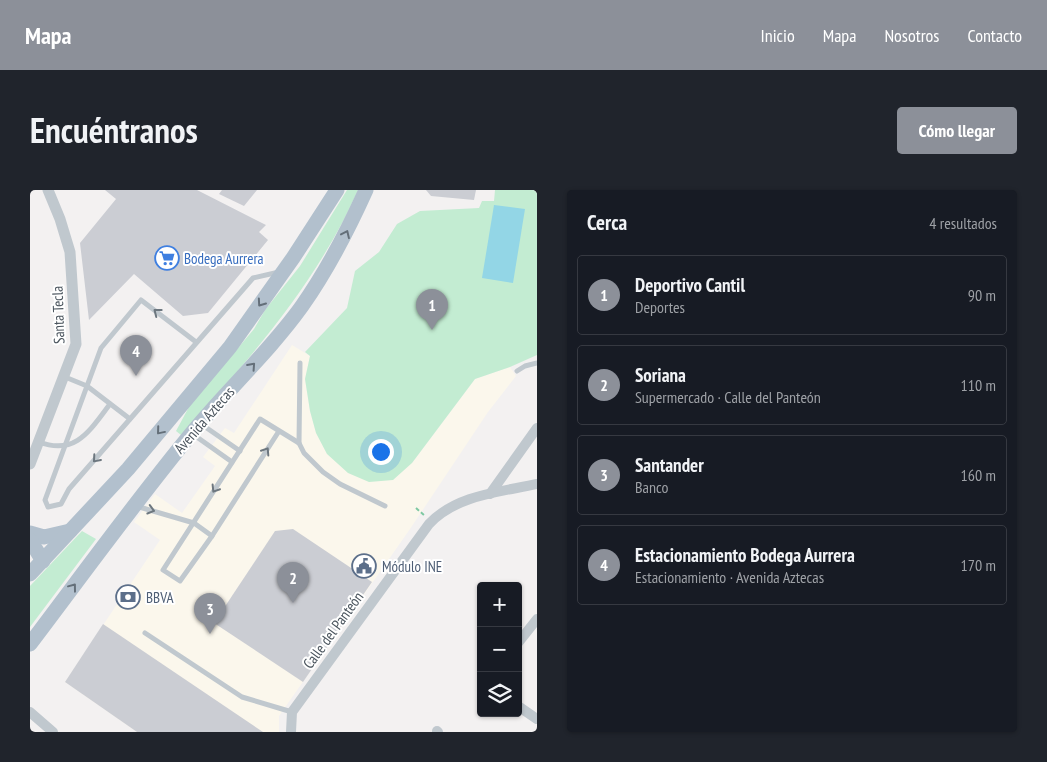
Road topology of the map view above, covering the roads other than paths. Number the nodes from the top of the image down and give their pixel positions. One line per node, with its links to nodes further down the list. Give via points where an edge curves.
1 (48, 190): 9 (street, Santa Tecla, via 70,252 76,344)
2 (337, 190): 4 (main road, Avenida Aztecas)
3 (366, 190): 13 (main road, Avenida Aztecas, one-way to 3, via 302,306 339,249)
4 (284, 271): 5 (lane, via 253,278); 27 (main road, Avenida Aztecas, one-way to 27, via 230,347 128,469)
5 (196, 342): 10 (lane, one-way to 10, via 141,300 102,348); 12 (lane)
6 (300, 363): 17 (lane)
7 (537, 363): 8 (lane)
8 (517, 371)
9 (65, 377): 10 (lane); 16 (street, Santa Tecla)
10 (87, 386): 11 (lane); 18 (lane)
11 (110, 404): 12 (lane); 18 (lane, via 86,436)
12 (130, 419): 18 (lane, one-way to 18, via 60,504 48,507 46,500)
13 (196, 428): 19 (lane); 20 (lane); 24 (main road, Avenida Aztecas)
14 (537, 428): 23 (street)
15 (279, 431): 17 (lane); 19 (lane, via 260,418); 29 (lane, one-way to 15)
16 (39, 442): 18 (lane); 21 (street, Santa Tecla)
17 (299, 444): 25 (lane, via 323,472)
18 (65, 447)
19 (240, 451): 20 (lane)
20 (232, 462): 26 (lane, one-way to 26)
21 (30, 464)
22 (537, 484): 23 (street, Calle del Panteón)
23 (490, 494): 39 (street, Calle del Panteón, via 454,504 429,524)
24 (133, 506): 26 (lane, one-way to 26); 36 (main road, Avenida Aztecas, one-way to 24)
25 (385, 506)
26 (194, 524): 29 (lane); 29 (lane, via 163,570 180,581)
27 (70, 531): 28 (main road, via 44,537); 31 (main road, Avenida Aztecas)
28 (30, 533)
29 (212, 536)
30 (30, 540): 31 (main road)
31 (43, 561): 32 (main road, Avenida Aztecas)
32 (30, 574)
33 (537, 619): 35 (street)
34 (145, 633): 39 (lane, via 242,697)
35 (522, 638)
36 (30, 644)
37 (522, 709): 40 (street)
38 (30, 712): 41 (street)
39 (292, 712): 42 (street)
40 (537, 719)
41 (53, 732)
42 (291, 732)

